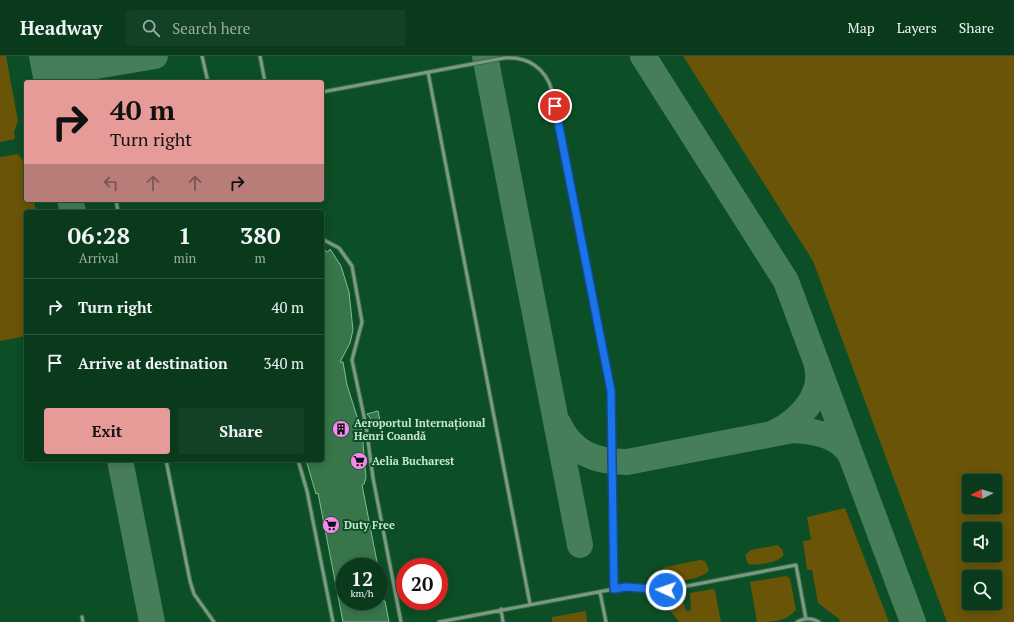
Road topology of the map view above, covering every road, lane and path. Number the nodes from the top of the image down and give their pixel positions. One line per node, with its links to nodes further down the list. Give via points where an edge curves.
1 (202, 56): 4 (lane)
2 (260, 56): 5 (lane)
3 (428, 72): 6 (lane); 10 (lane, via 513,57 527,60 538,67 551,84 611,391); 12 (lane)
4 (208, 80)
5 (265, 80)
6 (324, 92)
7 (324, 240): 19 (lane, via 339,248 352,266 362,322 352,360)
8 (166, 462): 17 (lane, via 190,581 194,594)
9 (299, 462): 18 (lane, via 307,491)
10 (614, 589): 11 (lane); 15 (lane, via 626,587 666,590 796,565)
11 (600, 592): 12 (lane); 22 (lane)
12 (530, 604): 13 (lane)
13 (501, 609): 20 (lane); 21 (lane)
14 (82, 617): 16 (lane)
15 (806, 619): 23 (lane); 24 (lane)
16 (83, 622)
17 (214, 622)
18 (333, 622)
19 (401, 622)
20 (439, 622)
21 (503, 622)
22 (606, 622)
23 (797, 622)
24 (819, 622)

